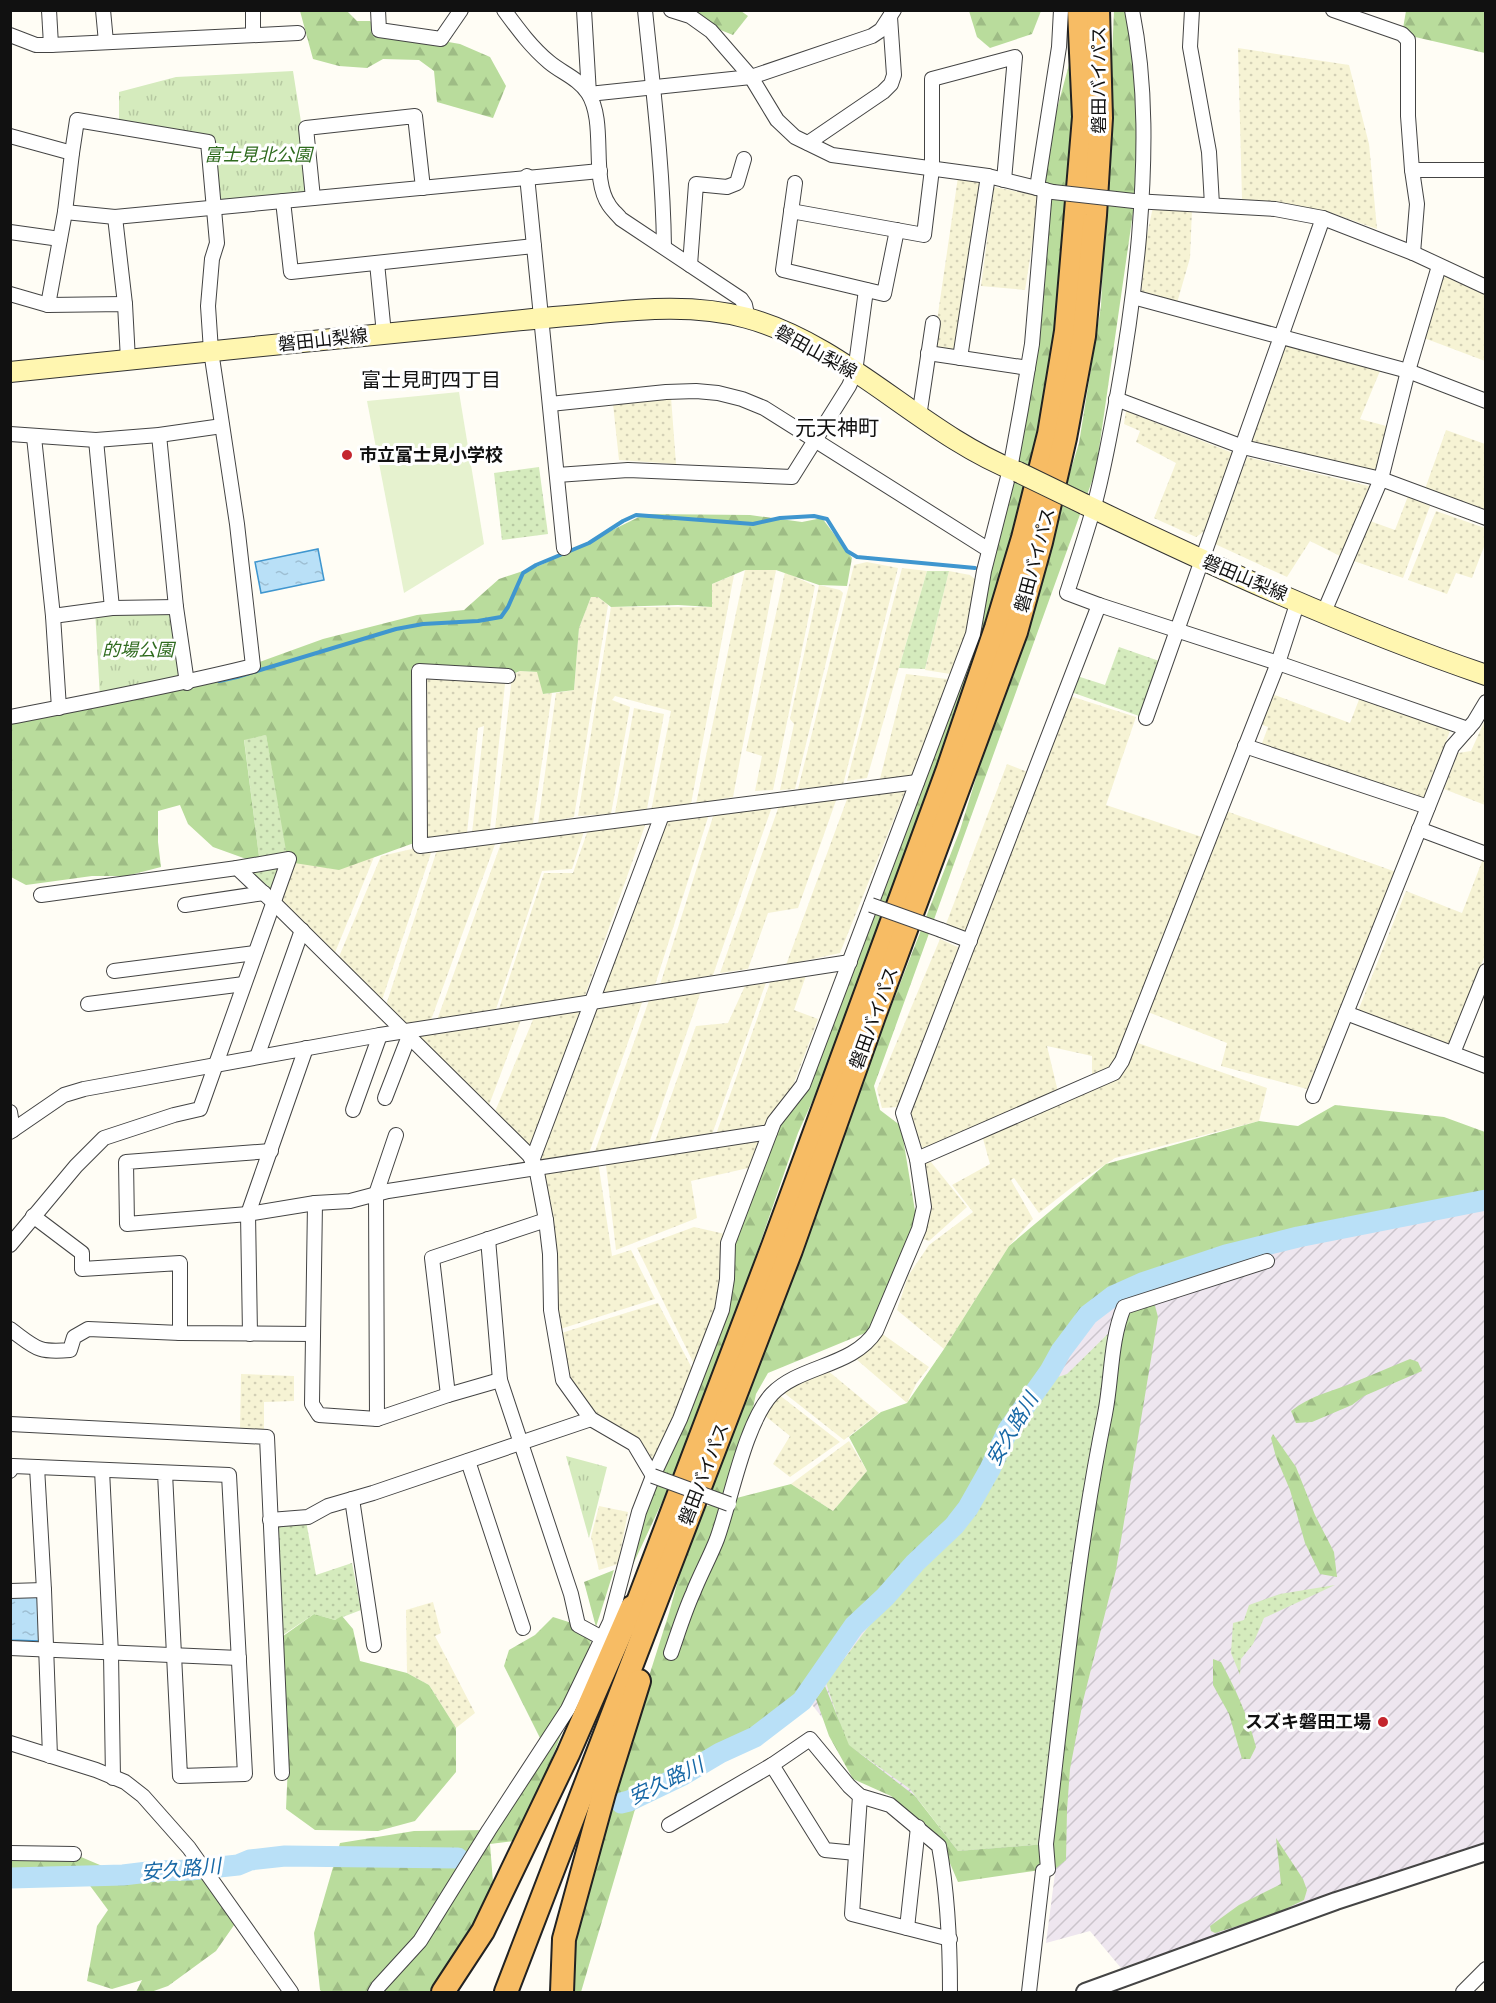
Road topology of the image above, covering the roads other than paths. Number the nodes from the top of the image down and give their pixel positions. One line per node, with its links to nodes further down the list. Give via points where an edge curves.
1 (49, 10): 21 (street)
2 (103, 10): 20 (street)
3 (253, 10): 19 (street)
4 (378, 10): 5 (street, via 379,30 441,39)
5 (461, 10)
6 (504, 10): 24 (street, via 528,42)
7 (584, 10): 24 (street)
8 (645, 10): 23 (street)
9 (672, 10): 22 (street, via 690,16 711,31)
10 (1060, 10): 38 (street)
11 (1079, 10): 176 (highway, 磐田バイパス, via 1084,117 1066,331 1049,434 1023,538 944,781)
12 (1098, 10): 176 (highway, 磐田バイパス, via 1101,118 1084,336 1065,438 1016,632 791,1250)
13 (1132, 10): 41 (street, via 1143,101)
14 (1192, 10): 42 (street, via 1190,47 1209,152)
15 (1333, 10): 30 (street, via 1402,34 1408,40)
16 (892, 14): 22 (street, via 872,36); 26 (street, via 891,84)
17 (298, 33): 19 (street)
18 (10, 35): 21 (street, via 36,45)
19 (253, 35): 20 (street)
20 (106, 42): 21 (street)
21 (51, 45)
22 (752, 77): 23 (street); 26 (street, via 777,120)
23 (653, 87): 24 (street); 52 (street)
24 (589, 94): 32 (street, via 596,114)
25 (10, 136): 27 (street)
26 (808, 144): 29 (street, via 832,155)
27 (72, 153): 43 (street, via 77,120 208,142); 45 (street)
28 (744, 159): 55 (street, via 737,183 728,187 696,184)
29 (932, 169): 34 (street); 35 (street, via 932,79 1015,57); 48 (street, via 924,235)
30 (1412, 170): 31 (street); 53 (street, via 1417,204)
31 (1485, 170)
32 (600, 171): 33 (street); 52 (street, via 608,204 621,219)
33 (527, 176): 37 (street); 51 (street)
34 (988, 176): 35 (street); 70 (street)
35 (1004, 180): 38 (street)
36 (795, 183): 44 (street)
37 (423, 188): 39 (street); 39 (street, via 415,116 306,128)
38 (1045, 190): 41 (street, bridge); 72 (street)
39 (313, 198): 40 (street)
40 (283, 201): 43 (street); 54 (street, via 291,272)
41 (1138, 202): 42 (street); 60 (street)
42 (1212, 205): 47 (street, via 1275,209)
43 (214, 207): 46 (street); 68 (street, via 217,243 208,306)
44 (791, 211): 48 (street); 58 (street, via 783,270)
45 (65, 212): 46 (street); 50 (street)
46 (114, 217): 61 (street)
47 (1323, 218): 53 (street); 67 (street)
48 (897, 230): 58 (street, via 884,294)
49 (10, 232): 50 (street)
50 (60, 239): 62 (street)
51 (534, 246): 54 (street); 63 (street)
52 (664, 247): 55 (street)
53 (1413, 253): 56 (street)
54 (377, 263): 66 (street)
55 (690, 265): 64 (street, via 741,298)
56 (1439, 266): 57 (street); 73 (street)
57 (1485, 287)
58 (866, 290): 75 (street)
59 (10, 294): 62 (street)
60 (1133, 297): 67 (street); 76 (street)
61 (125, 304): 62 (street); 71 (street)
62 (48, 305)
63 (542, 318): 64 (main road, 磐田山梨線, via 647,309 701,309); 66 (main road, 磐田山梨線); 78 (street)
64 (748, 318): 75 (main road, 磐田山梨線, via 790,334)
65 (933, 323): 69 (street)
66 (384, 334): 68 (main road, 磐田山梨線)
67 (1281, 337): 73 (street); 86 (street)
68 (211, 351): 71 (main road, 磐田山梨線); 80 (street)
69 (928, 353): 70 (street); 79 (street)
70 (960, 358): 72 (street)
71 (128, 360): 74 (main road, 磐田山梨線)
72 (1028, 368): 87 (street)
73 (1408, 371): 77 (street); 89 (street)
74 (10, 372)
75 (855, 372): 79 (main road, 磐田山梨線); 84 (street)
76 (1116, 399): 86 (street); 90 (street)
77 (1485, 401)
78 (550, 404): 84 (street, via 666,392 718,393 764,408); 88 (street)
79 (919, 417): 87 (main road, 磐田山梨線)
80 (222, 426): 82 (street); 105 (street, via 253,666)
81 (10, 434): 83 (street)
82 (159, 435): 85 (street); 97 (street)
83 (34, 437): 85 (street); 100 (street)
84 (816, 439): 88 (street, via 792,477 628,470); 93 (street)
85 (96, 440): 98 (street)
86 (1243, 447): 89 (street); 94 (street)
87 (1014, 471): 90 (main road, 磐田山梨線, bridge); 93 (street)
88 (557, 475): 92 (street)
89 (1381, 479): 91 (street); 99 (street)
90 (1089, 506): 94 (main road, 磐田山梨線); 96 (street, via 1067,593)
91 (1485, 518)
92 (564, 548)
93 (989, 550): 112 (street, via 973,634)
94 (1203, 561): 95 (main road, 磐田山梨線); 101 (street)
95 (1298, 601): 99 (main road, 磐田山梨線); 102 (street)
96 (1099, 605): 101 (street); 123 (street)
97 (176, 607): 98 (street); 105 (street)
98 (112, 608): 100 (street)
99 (1324, 612): 103 (main road, 磐田山梨線)
100 (53, 616): 107 (street)
101 (1178, 631): 102 (street); 109 (street)
102 (1278, 663): 110 (street); 111 (street)
103 (1485, 675)
104 (508, 676): 114 (street, via 419,671 420,846)
105 (186, 683): 107 (street)
106 (1485, 702): 110 (street)
107 (59, 708): 108 (street)
108 (10, 717)
109 (1146, 718)
110 (1468, 729): 113 (street, via 1452,747)
111 (1245, 746): 113 (street); 147 (street, via 1114,1073)
112 (917, 782): 114 (street); 120 (street)
113 (1428, 807): 115 (street)
114 (662, 815): 129 (street)
115 (1419, 829): 116 (street); 131 (street)
116 (1485, 854)
117 (237, 868): 118 (street); 119 (street); 119 (street, via 289,859)
118 (41, 895)
119 (268, 897): 121 (street); 122 (street); 124 (street)
120 (871, 904): 123 (street, bridge); 125 (street)
121 (185, 905)
122 (302, 930): 132 (street); 136 (street)
123 (970, 940): 147 (street, via 903,1113)
124 (255, 953): 126 (street); 128 (street)
125 (850, 962): 129 (street); 144 (street, via 803,1085)
126 (114, 971)
127 (1485, 971): 135 (street)
128 (244, 984): 130 (street); 137 (street)
129 (592, 1002): 132 (street); 148 (street)
130 (88, 1004)
131 (1346, 1013): 135 (street); 139 (street)
132 (407, 1034): 133 (street); 140 (street); 148 (street)
133 (380, 1035): 134 (street); 141 (street)
134 (306, 1048): 136 (street); 146 (street)
135 (1453, 1053): 138 (street)
136 (257, 1057): 137 (street)
137 (216, 1064): 143 (street, via 64,1095); 152 (street, via 200,1109 104,1138)
138 (1485, 1066)
139 (1312, 1096)
140 (385, 1098)
141 (353, 1110)
142 (10, 1112): 143 (street)
143 (12, 1131)
144 (770, 1132): 148 (street); 172 (street, via 728,1243 722,1310 680,1419)
145 (396, 1135): 149 (street)
146 (271, 1150): 151 (street); 151 (street, via 126,1162 128,1224)
147 (917, 1159): 174 (street, via 924,1207 919,1229 876,1331 871,1339 843,1357 787,1382 771,1396 757,1417)
148 (534, 1164): 149 (street); 153 (street)
149 (376, 1194): 150 (street, via 350,1201); 163 (street)
150 (315, 1203): 151 (street); 160 (street)
151 (249, 1214): 159 (street)
152 (33, 1216): 155 (street); 158 (street, via 82,1253 82,1269 180,1263)
153 (546, 1220): 154 (street); 164 (street, via 551,1310 563,1380)
154 (488, 1239): 161 (street); 162 (street, via 432,1258)
155 (10, 1245)
156 (1267, 1261): 213 (street, via 1124,1307 1116,1326 1077,1579 1046,1844 1048,1869 1043,1871)
157 (11, 1332): 158 (street, via 39,1350 53,1352 70,1350 74,1337 88,1329)
158 (180, 1333): 159 (street)
159 (250, 1334): 160 (street)
160 (313, 1334): 163 (street, via 312,1404 319,1415)
161 (500, 1380): 162 (street); 166 (street)
162 (448, 1395): 163 (street)
163 (377, 1419)
164 (591, 1419): 166 (street); 172 (street, via 634,1444)
165 (10, 1424): 175 (street, via 267,1437)
166 (522, 1443): 167 (street); 180 (street, via 578,1625)
167 (468, 1461): 173 (street); 179 (street)
168 (37, 1467): 169 (street); 170 (street, via 13,1466); 177 (street)
169 (102, 1470): 171 (street); 185 (street)
170 (10, 1471)
171 (165, 1473): 186 (street); 187 (street, via 229,1475)
172 (653, 1476): 174 (street, bridge); 180 (street)
173 (352, 1499): 175 (street, via 308,1517); 181 (street)
174 (729, 1504): 184 (street)
175 (270, 1520): 191 (street)
176 (668, 1544): 196 (highway, 磐田バイパス); 202 (highway, via 627,1723); 205 (highway, via 483,1931)
177 (44, 1590): 178 (street); 183 (street)
178 (10, 1591)
179 (524, 1628)
180 (602, 1638): 207 (street, via 568,1709 420,1941)
181 (374, 1645)
182 (10, 1648): 183 (street)
183 (46, 1650): 185 (street); 189 (street)
184 (671, 1653)
185 (111, 1654): 186 (street); 192 (street)
186 (174, 1656): 187 (street); 187 (street, via 180,1776 245,1774)
187 (239, 1658)
188 (10, 1743): 189 (street)
189 (50, 1756): 192 (street)
190 (772, 1765): 193 (street, via 810,1739); 194 (street); 199 (street, via 825,1850)
191 (282, 1773)
192 (113, 1778): 206 (street, via 143,1796 189,1848)
193 (860, 1796): 195 (street, via 890,1805); 199 (street)
194 (669, 1825)
195 (918, 1827): 201 (street); 203 (street, via 939,1846)
196 (552, 1851): 208 (highway, 磐田バイパス); 209 (highway, 磐田バイパス)
197 (1485, 1852): 214 (street)
198 (10, 1853): 200 (street)
199 (856, 1853): 201 (street, via 852,1914)
200 (74, 1854)
201 (908, 1928): 203 (street)
202 (564, 1939): 210 (highway); 211 (highway)
203 (950, 1939): 212 (street)
204 (1485, 1970): 215 (street)
205 (446, 1990)
206 (291, 1992)
207 (375, 1992)
208 (489, 1992)
209 (506, 1992)
210 (549, 1992)
211 (562, 1992)
212 (950, 1992)
213 (1029, 1992)
214 (1084, 1992)
215 (1463, 1992)

